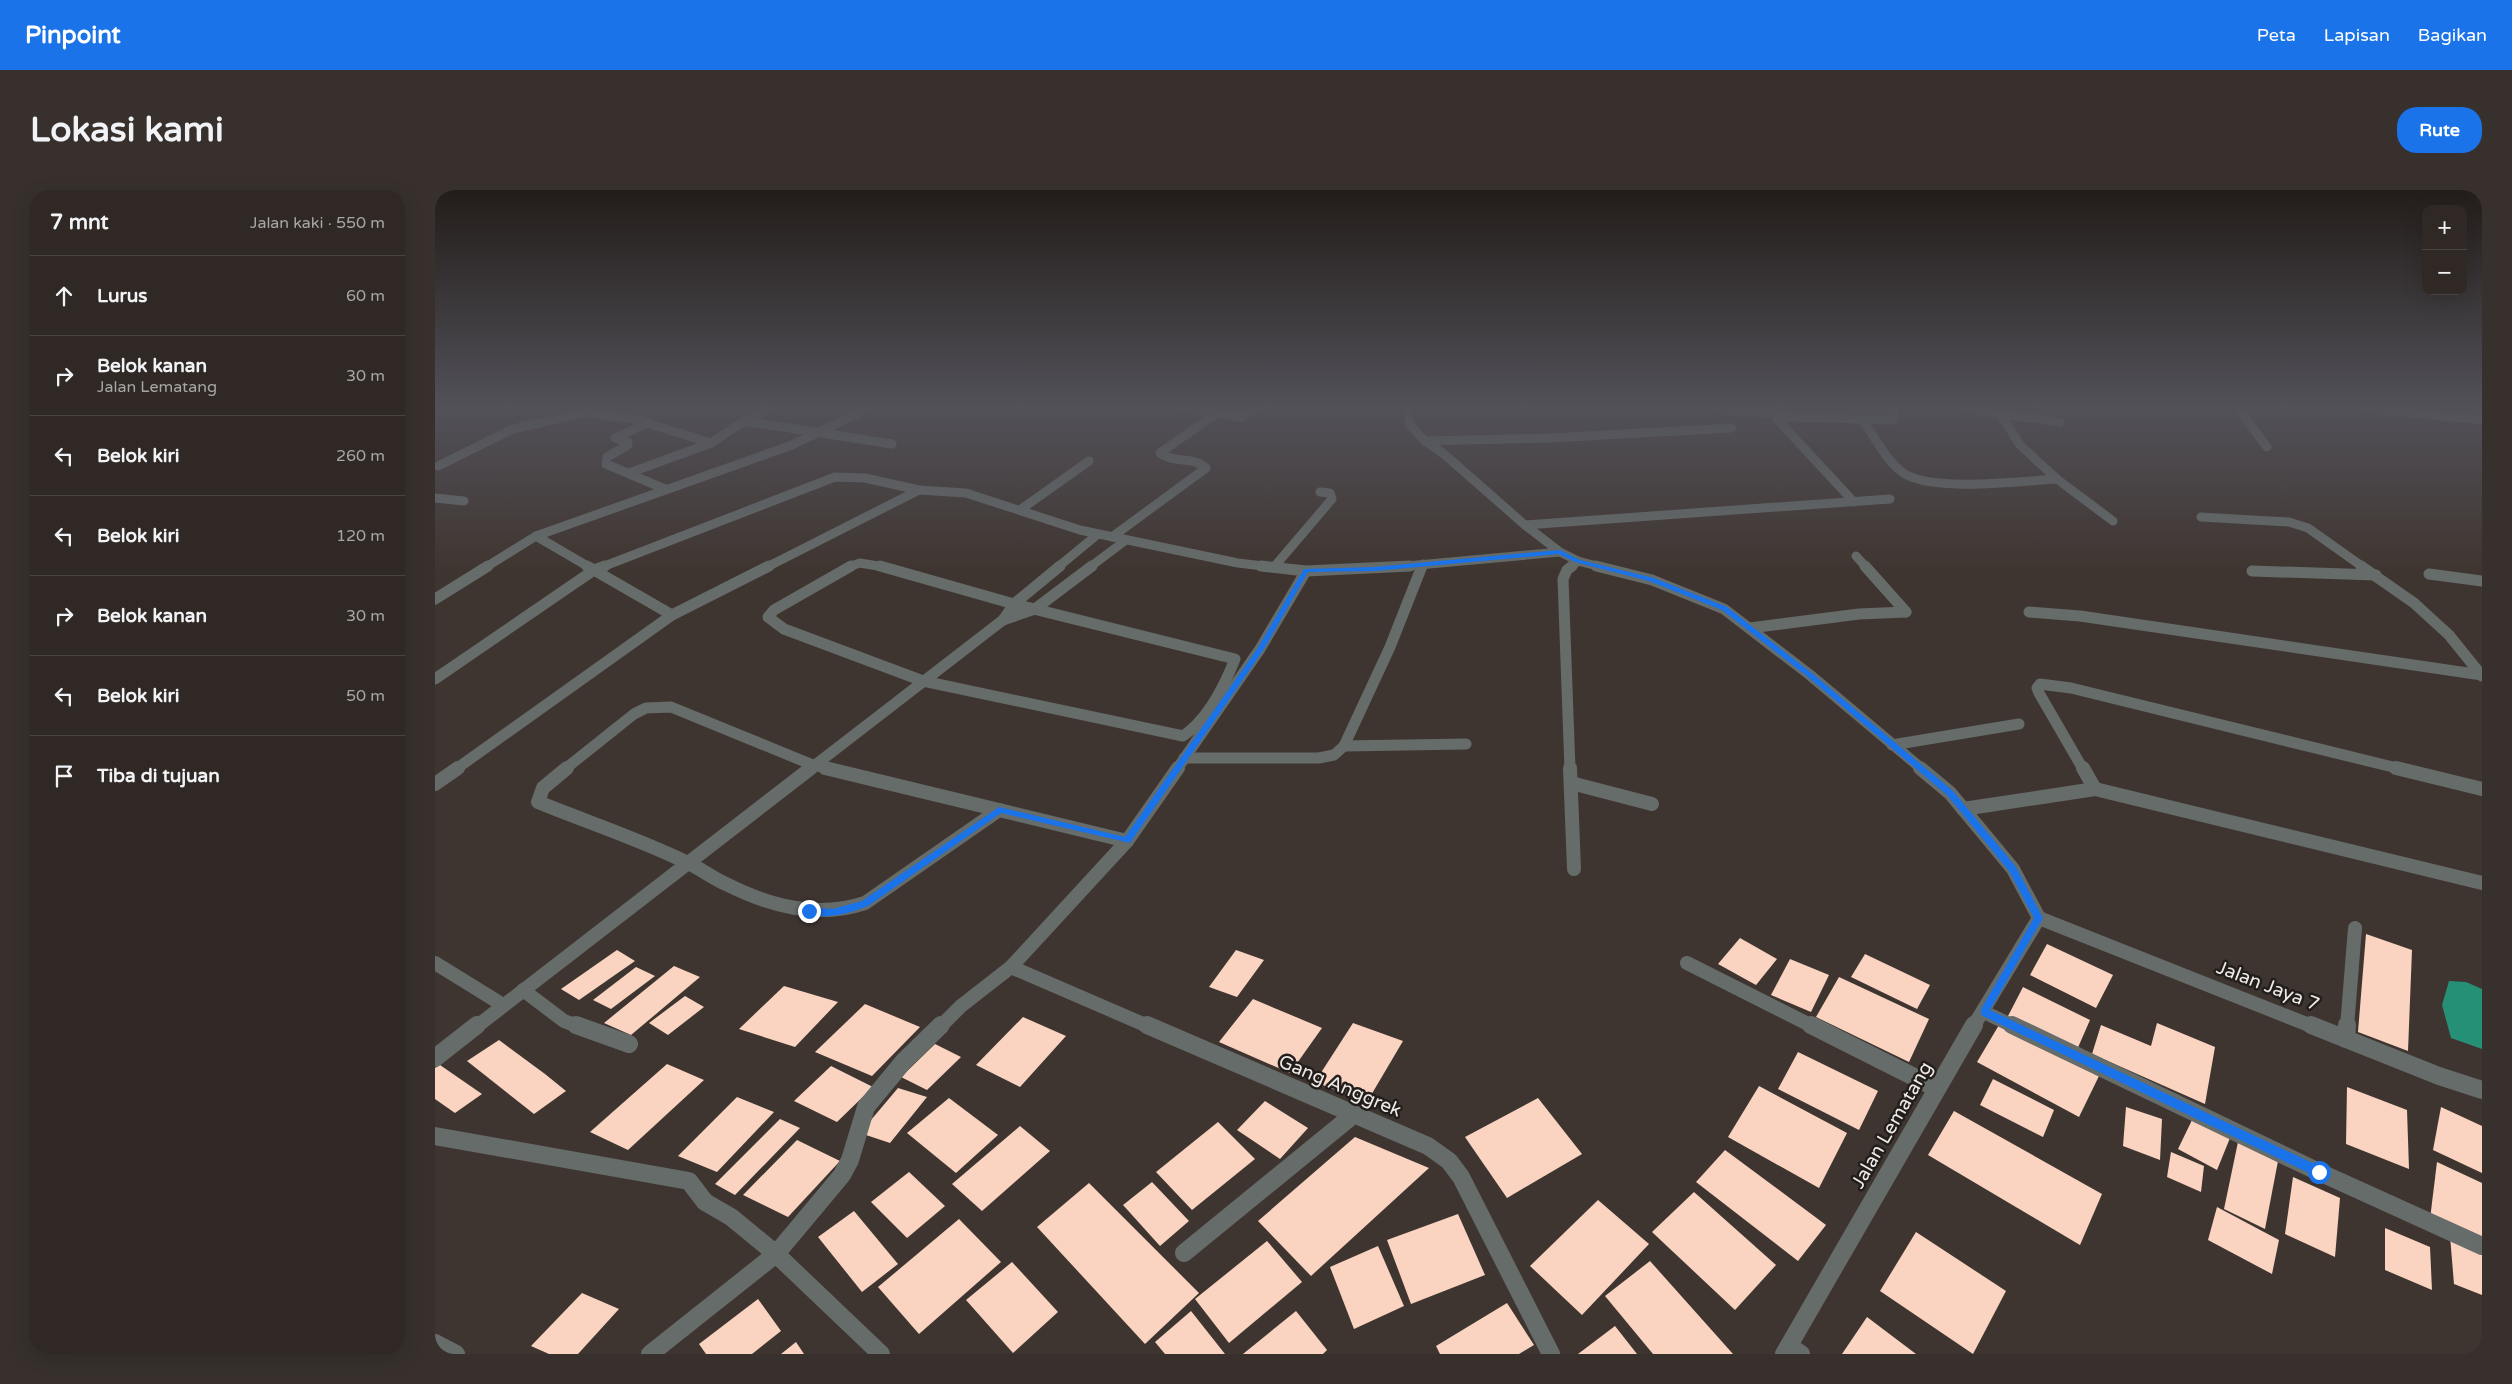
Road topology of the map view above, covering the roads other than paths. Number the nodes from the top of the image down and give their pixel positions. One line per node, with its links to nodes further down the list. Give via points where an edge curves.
1 (445, 462): 11 (street)
2 (606, 462): 12 (street)
3 (658, 462): 12 (street)
4 (742, 462): 14 (street)
5 (1087, 462): 21 (street)
6 (1191, 462): 27 (street, via 1206,468)
7 (1454, 462): 24 (street)
8 (1817, 462): 20 (street)
9 (1895, 462): 13 (street, via 1904,474 1916,479 1943,482)
10 (2039, 462): 13 (street)
11 (438, 466)
12 (629, 473): 14 (street)
13 (2057, 479): 23 (street)
14 (665, 489): 26 (street)
15 (919, 490): 21 (street, via 966,493); 34 (street, via 859,477 835,476); 46 (street)
16 (1320, 492): 33 (street, via 1330,493 1332,499)
17 (435, 498): 19 (street)
18 (1890, 499): 20 (street)
19 (464, 500)
20 (1854, 502): 24 (street)
21 (1020, 510): 25 (street)
22 (2201, 517): 39 (street, via 2301,524)
23 (2113, 521)
24 (1525, 525): 29 (street)
25 (1098, 534): 27 (street); 37 (street)
26 (536, 536): 34 (street); 42 (street)
27 (1112, 537): 28 (street)
28 (1126, 540): 33 (street); 40 (street)
29 (1560, 552): 31 (street); 32 (street)
30 (1856, 556): 48 (street, via 1906,612 1859,614)
31 (1577, 561): 48 (street, via 1651,580 1724,609); 58 (street, via 1567,570 1563,580)
32 (1423, 564): 35 (street); 55 (street, via 1390,647)
33 (1274, 567): 35 (street)
34 (594, 570): 46 (street); 50 (street)
35 (1306, 571): 56 (street, via 1260,649)
36 (2252, 571): 39 (street)
37 (1053, 572): 40 (street); 43 (street)
38 (2429, 574): 41 (street)
39 (2375, 575): 49 (street, via 2414,603 2449,635)
40 (1079, 577): 44 (street)
41 (2482, 581)
42 (435, 599)
43 (1014, 604): 44 (street); 47 (street); 51 (street, via 893,569 860,563 773,610 768,617 784,629)
44 (1035, 609): 47 (street); 51 (street, via 1235,659 1200,722 1183,736)
45 (2029, 612): 49 (street, via 2090,617)
46 (672, 615): 59 (street)
47 (1003, 620): 51 (street)
48 (1750, 628): 54 (street)
49 (2482, 675)
50 (435, 679)
51 (923, 681): 57 (street)
52 (2019, 724): 54 (street)
53 (1466, 744): 55 (street)
54 (1892, 745): 63 (street, via 1950,793)
55 (1343, 746): 56 (street, via 1334,755 1319,758)
56 (1184, 758): 65 (street)
57 (813, 765): 64 (street); 66 (street); 66 (street, via 693,714 657,706 634,714 571,763 539,794 538,802)
58 (1571, 783): 62 (street); 67 (street)
59 (435, 784)
60 (2095, 789): 61 (street, via 2039,693 2037,688 2040,684 2071,688); 63 (street); 68 (street)
61 (2482, 789)
62 (1652, 804)
63 (1963, 809): 69 (street, via 2013,869)
64 (999, 810): 65 (street); 66 (street, via 865,903 839,912 795,908 755,896 706,876)
65 (1127, 840): 73 (street)
66 (687, 862): 74 (street)
67 (1574, 869)
68 (2482, 883)
69 (2039, 918): 76 (street, Jalan Lematang); 77 (street, Jalan Jaya 7)
70 (2355, 928): 77 (street)
71 (435, 963): 75 (street)
72 (1687, 963): 80 (street)
73 (1011, 967): 82 (street, Gang Anggrek); 86 (street, via 961,1006 878,1091 866,1107 850,1160 842,1174)
74 (523, 990): 75 (street); 78 (street, via 564,1021)
75 (503, 1005): 79 (street)
76 (1984, 1012): 80 (street, Jalan Lematang); 84 (street)
77 (2346, 1039): 81 (street, Jalan Jaya 7)
78 (629, 1044)
79 (435, 1058)
80 (1936, 1088): 88 (street, Jalan Lematang)
81 (2482, 1090)
82 (1353, 1115): 85 (street); 92 (street, Gang Anggrek, via 1428,1146 1449,1161 1472,1196)
83 (435, 1136): 86 (street, via 689,1181 705,1202 731,1217)
84 (2482, 1246)
85 (1184, 1253)
86 (776, 1254): 90 (street); 91 (street)
87 (435, 1343): 89 (street)
88 (1791, 1351)
89 (456, 1354)
90 (650, 1354)
91 (881, 1354)
92 (1551, 1354)

